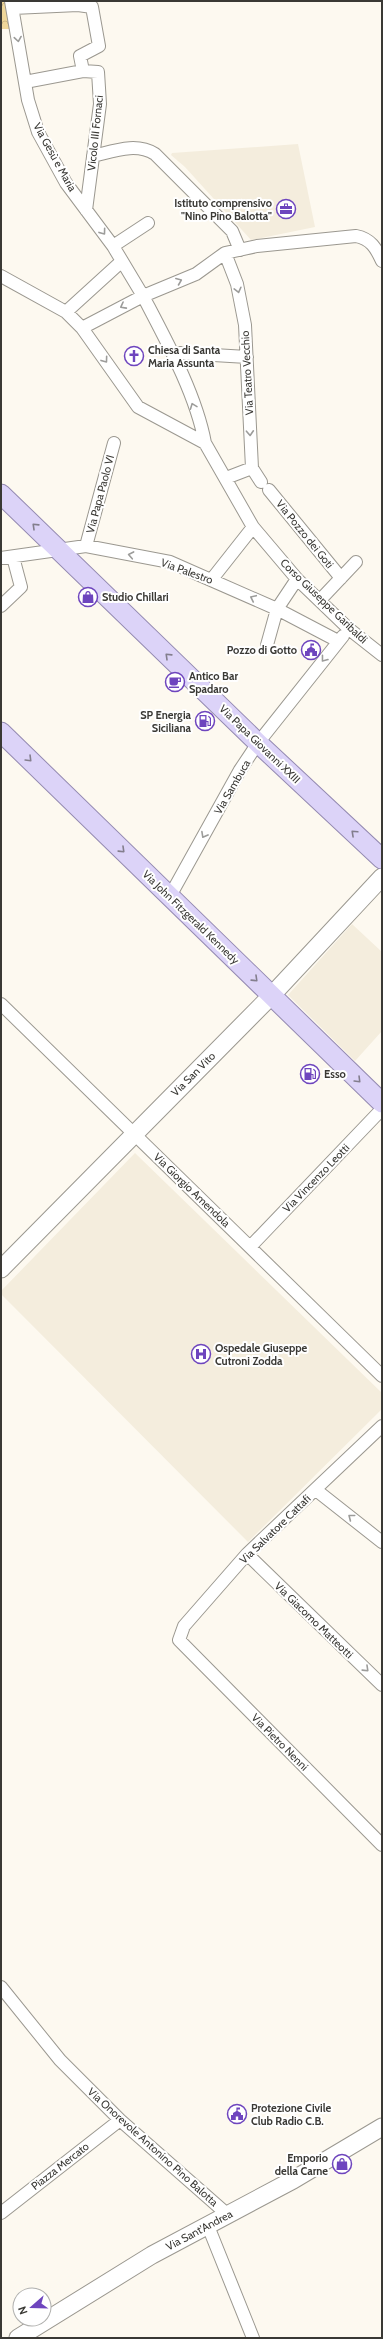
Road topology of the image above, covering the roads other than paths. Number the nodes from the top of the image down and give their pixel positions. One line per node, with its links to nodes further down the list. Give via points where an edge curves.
1 (79, 3): 2 (street); 3 (street, via 92,7 99,46 80,56)
2 (12, 5): 4 (street, Via Gesù e Maria, one-way to 4)
3 (83, 70): 4 (street); 5 (street, Vicolo III Fornaci, via 98,72 100,104)
4 (25, 82): 6 (street, Via Gesù e Maria, via 38,132 66,182)
5 (94, 156): 6 (street, Vicolo III Fornaci); 9 (street, via 140,147 155,154 232,231)
6 (86, 210): 8 (street, Via Gesù e Maria, one-way to 8)
7 (148, 223): 8 (street)
8 (113, 246): 11 (street, Via Gesù e Maria)
9 (240, 250): 10 (street); 12 (street, via 356,236 371,242)
10 (225, 254): 14 (street, one-way to 10, via 196,274); 18 (street, Via Teatro Vecchio, one-way to 18, via 237,284 242,307)
11 (122, 261): 14 (street, Via Gesù e Maria); 15 (street)
12 (382, 261)
13 (1, 276): 15 (street, Corso Giuseppe Garibaldi)
14 (143, 296): 16 (street, one-way to 16); 17 (street, Corso Giuseppe Garibaldi)
15 (66, 312): 16 (street, Corso Giuseppe Garibaldi)
16 (82, 328): 20 (street, Corso Giuseppe Garibaldi, one-way to 20, via 138,407)
17 (174, 355): 18 (street, via 180,353); 20 (street, Corso Giuseppe Garibaldi, one-way to 17, via 202,428)
18 (247, 357): 21 (street, Via Teatro Vecchio, one-way to 21)
19 (114, 443): 25 (street, Via Papa Paolo VI)
20 (204, 443): 22 (street, Corso Giuseppe Garibaldi)
21 (252, 468): 22 (street); 29 (street, Via Pozzo dei Goti)
22 (226, 478): 24 (street, Corso Giuseppe Garibaldi)
23 (1, 494): 26 (main road, Via Papa Giovanni XXIII, one-way to 23)
24 (253, 528): 30 (street); 31 (street, Corso Giuseppe Garibaldi)
25 (86, 546): 26 (street, Via Palestro); 30 (street, Via Palestro, one-way to 25, via 170,562)
26 (59, 550): 27 (street, Via Palestro); 40 (main road, Via Papa Giovanni XXIII, one-way to 26)
27 (7, 557): 33 (street, via 21,587)
28 (356, 562): 29 (street, Via Pozzo dei Goti)
29 (341, 578): 32 (street, Via Pozzo dei Goti)
30 (212, 579): 34 (street, Via Palestro, one-way to 30)
31 (297, 579): 32 (street, Corso Giuseppe Garibaldi); 34 (street)
32 (321, 599): 35 (street, Corso Giuseppe Garibaldi)
33 (1, 606)
34 (277, 609): 36 (street, Via Palestro); 37 (street)
35 (349, 629): 36 (street, Via Sambuca); 38 (street, Corso Giuseppe Garibaldi)
36 (338, 641): 40 (street, Via Sambuca, one-way to 40)
37 (267, 645)
38 (382, 656)
39 (1, 732): 43 (main road, Via John Fitzgerald Kennedy, one-way to 43)
40 (258, 743): 41 (main road, Via Papa Giovanni XXIII, one-way to 40); 43 (street, Via Sambuca, one-way to 43, via 240,770)
41 (382, 859)
42 (382, 877): 44 (street, Via San Vito)
43 (170, 896): 44 (main road, Via John Fitzgerald Kennedy, one-way to 44)
44 (272, 996): 46 (main road, Via John Fitzgerald Kennedy, one-way to 46); 48 (street, Via San Vito)
45 (1, 1004): 48 (street, Via Giorgio Amendola)
46 (382, 1103)
47 (382, 1109): 49 (street, Via Vincenzo Leotti)
48 (134, 1133): 49 (street, Via Giorgio Amendola); 50 (street, Via San Vito)
49 (250, 1247): 51 (street, Via Giorgio Amendola)
50 (1, 1269)
51 (382, 1376)
52 (382, 1426): 53 (street, Via Salvatore Cattafi)
53 (316, 1490): 54 (street, one-way to 53); 55 (street, Via Salvatore Cattafi)
54 (381, 1538)
55 (247, 1554): 56 (street, Via Salvatore Cattafi, via 184,1626); 57 (street, Via Giacomo Matteotti, one-way to 57)
56 (179, 1640): 58 (street, Via Pietro Nenni)
57 (382, 1685)
58 (382, 1845)
59 (1, 1987): 60 (street, Via Onorevole Antonino Pino Balotta, via 60,2060)
60 (120, 2120): 62 (street, Piazza Mercato); 63 (street, Via Onorevole Antonino Pino Balotta)
61 (382, 2127): 63 (street, Via Sant'Andrea)
62 (1, 2213)
63 (228, 2215): 64 (street, Via Sant'Andrea)
64 (208, 2226): 65 (street, Via Sant'Andrea, via 152,2255); 66 (street)
65 (18, 2338)
66 (253, 2338)

